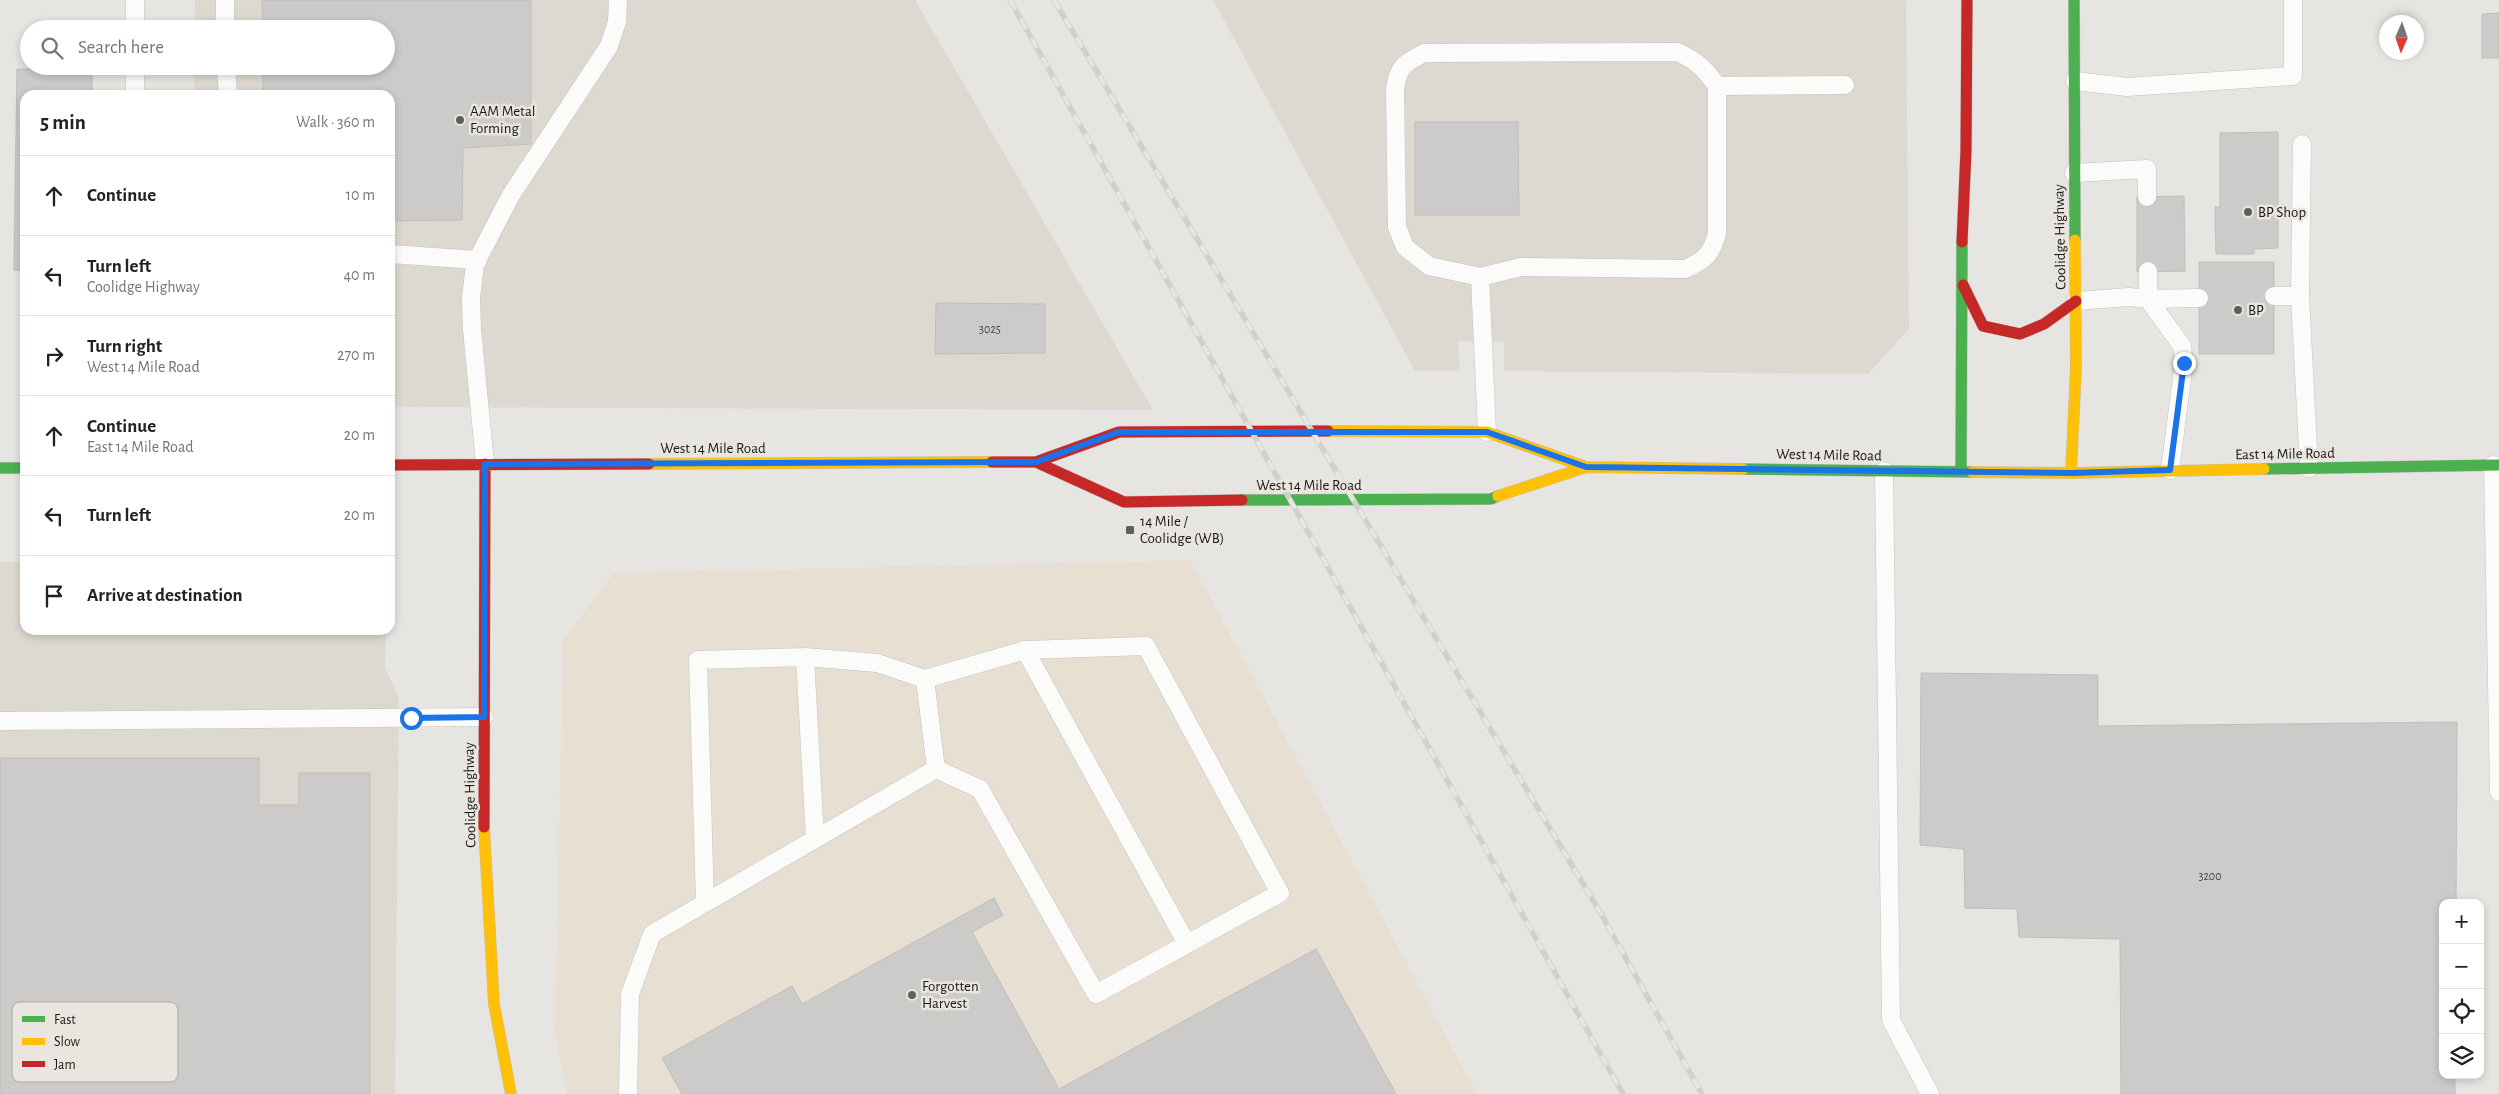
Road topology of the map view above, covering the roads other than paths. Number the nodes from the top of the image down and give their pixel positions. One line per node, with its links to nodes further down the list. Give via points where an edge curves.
1 (135, 0): 7 (lane)
2 (225, 0): 8 (lane)
3 (618, 0): 20 (lane, via 617,22 609,46 511,195)
4 (1967, 0): 23 (main road, via 1966,150)
5 (2074, 0): 11 (main road, Coolidge Highway)
6 (2293, 0): 11 (lane, via 2293,76 2127,87)
7 (135, 20)
8 (225, 20)
9 (135, 75): 14 (lane)
10 (227, 75): 15 (lane)
11 (2075, 82): 17 (main road, Coolidge Highway)
12 (1845, 85): 13 (lane)
13 (1717, 86): 22 (lane, via 1717,233 1713,249 1702,262 1685,269 1521,267); 22 (lane, via 1704,68 1677,52 1424,54 1408,62 1397,73 1395,89 1397,227 1405,247 1429,266)
14 (135, 90)
15 (228, 90)
16 (2302, 144): 25 (lane)
17 (2074, 173): 18 (lane, via 2146,169); 28 (main road, Coolidge Highway)
18 (2147, 196)
19 (395, 254): 20 (lane)
20 (478, 260): 31 (lane, via 471,298)
21 (2148, 271): 26 (lane)
22 (1480, 276): 29 (lane)
23 (1960, 279): 28 (main road, via 1983,326 2020,334 2044,324); 40 (main road)
24 (2274, 296): 25 (lane)
25 (2300, 296): 37 (lane)
26 (2148, 298): 27 (lane); 28 (lane, via 2129,296); 38 (lane, via 2182,346 2184,363)
27 (2199, 298)
28 (2076, 301): 41 (main road, Coolidge Highway)
29 (1487, 432): 30 (main road, West 14 Mile Road, via 1119,432); 34 (main road, West 14 Mile Road)
30 (1036, 462): 31 (main road, West 14 Mile Road); 34 (main road, West 14 Mile Road, via 1124,502 1491,499)
31 (485, 464): 32 (main road, West 14 Mile Road); 45 (main road, Coolidge Highway)
32 (395, 465)
33 (2496, 465): 37 (main road, East 14 Mile Road); 48 (lane)
34 (1586, 467): 39 (main road, West 14 Mile Road)
35 (0, 468): 36 (main road)
36 (20, 468)
37 (2309, 468): 38 (main road, East 14 Mile Road)
38 (2170, 470): 41 (main road, East 14 Mile Road)
39 (1884, 471): 40 (main road, West 14 Mile Road); 54 (lane, via 1891,1020)
40 (1961, 471): 41 (main road, West 14 Mile Road)
41 (2071, 473)
42 (1025, 650): 44 (lane); 51 (lane); 51 (lane, via 1146,646 1280,892)
43 (806, 657): 44 (lane, via 877,663); 49 (lane); 50 (lane, via 698,660)
44 (925, 679): 47 (lane)
45 (484, 717): 46 (lane); 52 (main road, Coolidge Highway, via 483,813 494,1004)
46 (0, 721)
47 (936, 769): 49 (lane); 51 (lane, via 980,789 1096,994)
48 (2499, 792)
49 (815, 838): 50 (lane)
50 (705, 903): 53 (lane, via 652,934 630,994)
51 (1187, 944)
52 (511, 1094)
53 (628, 1094)
54 (1930, 1094)

